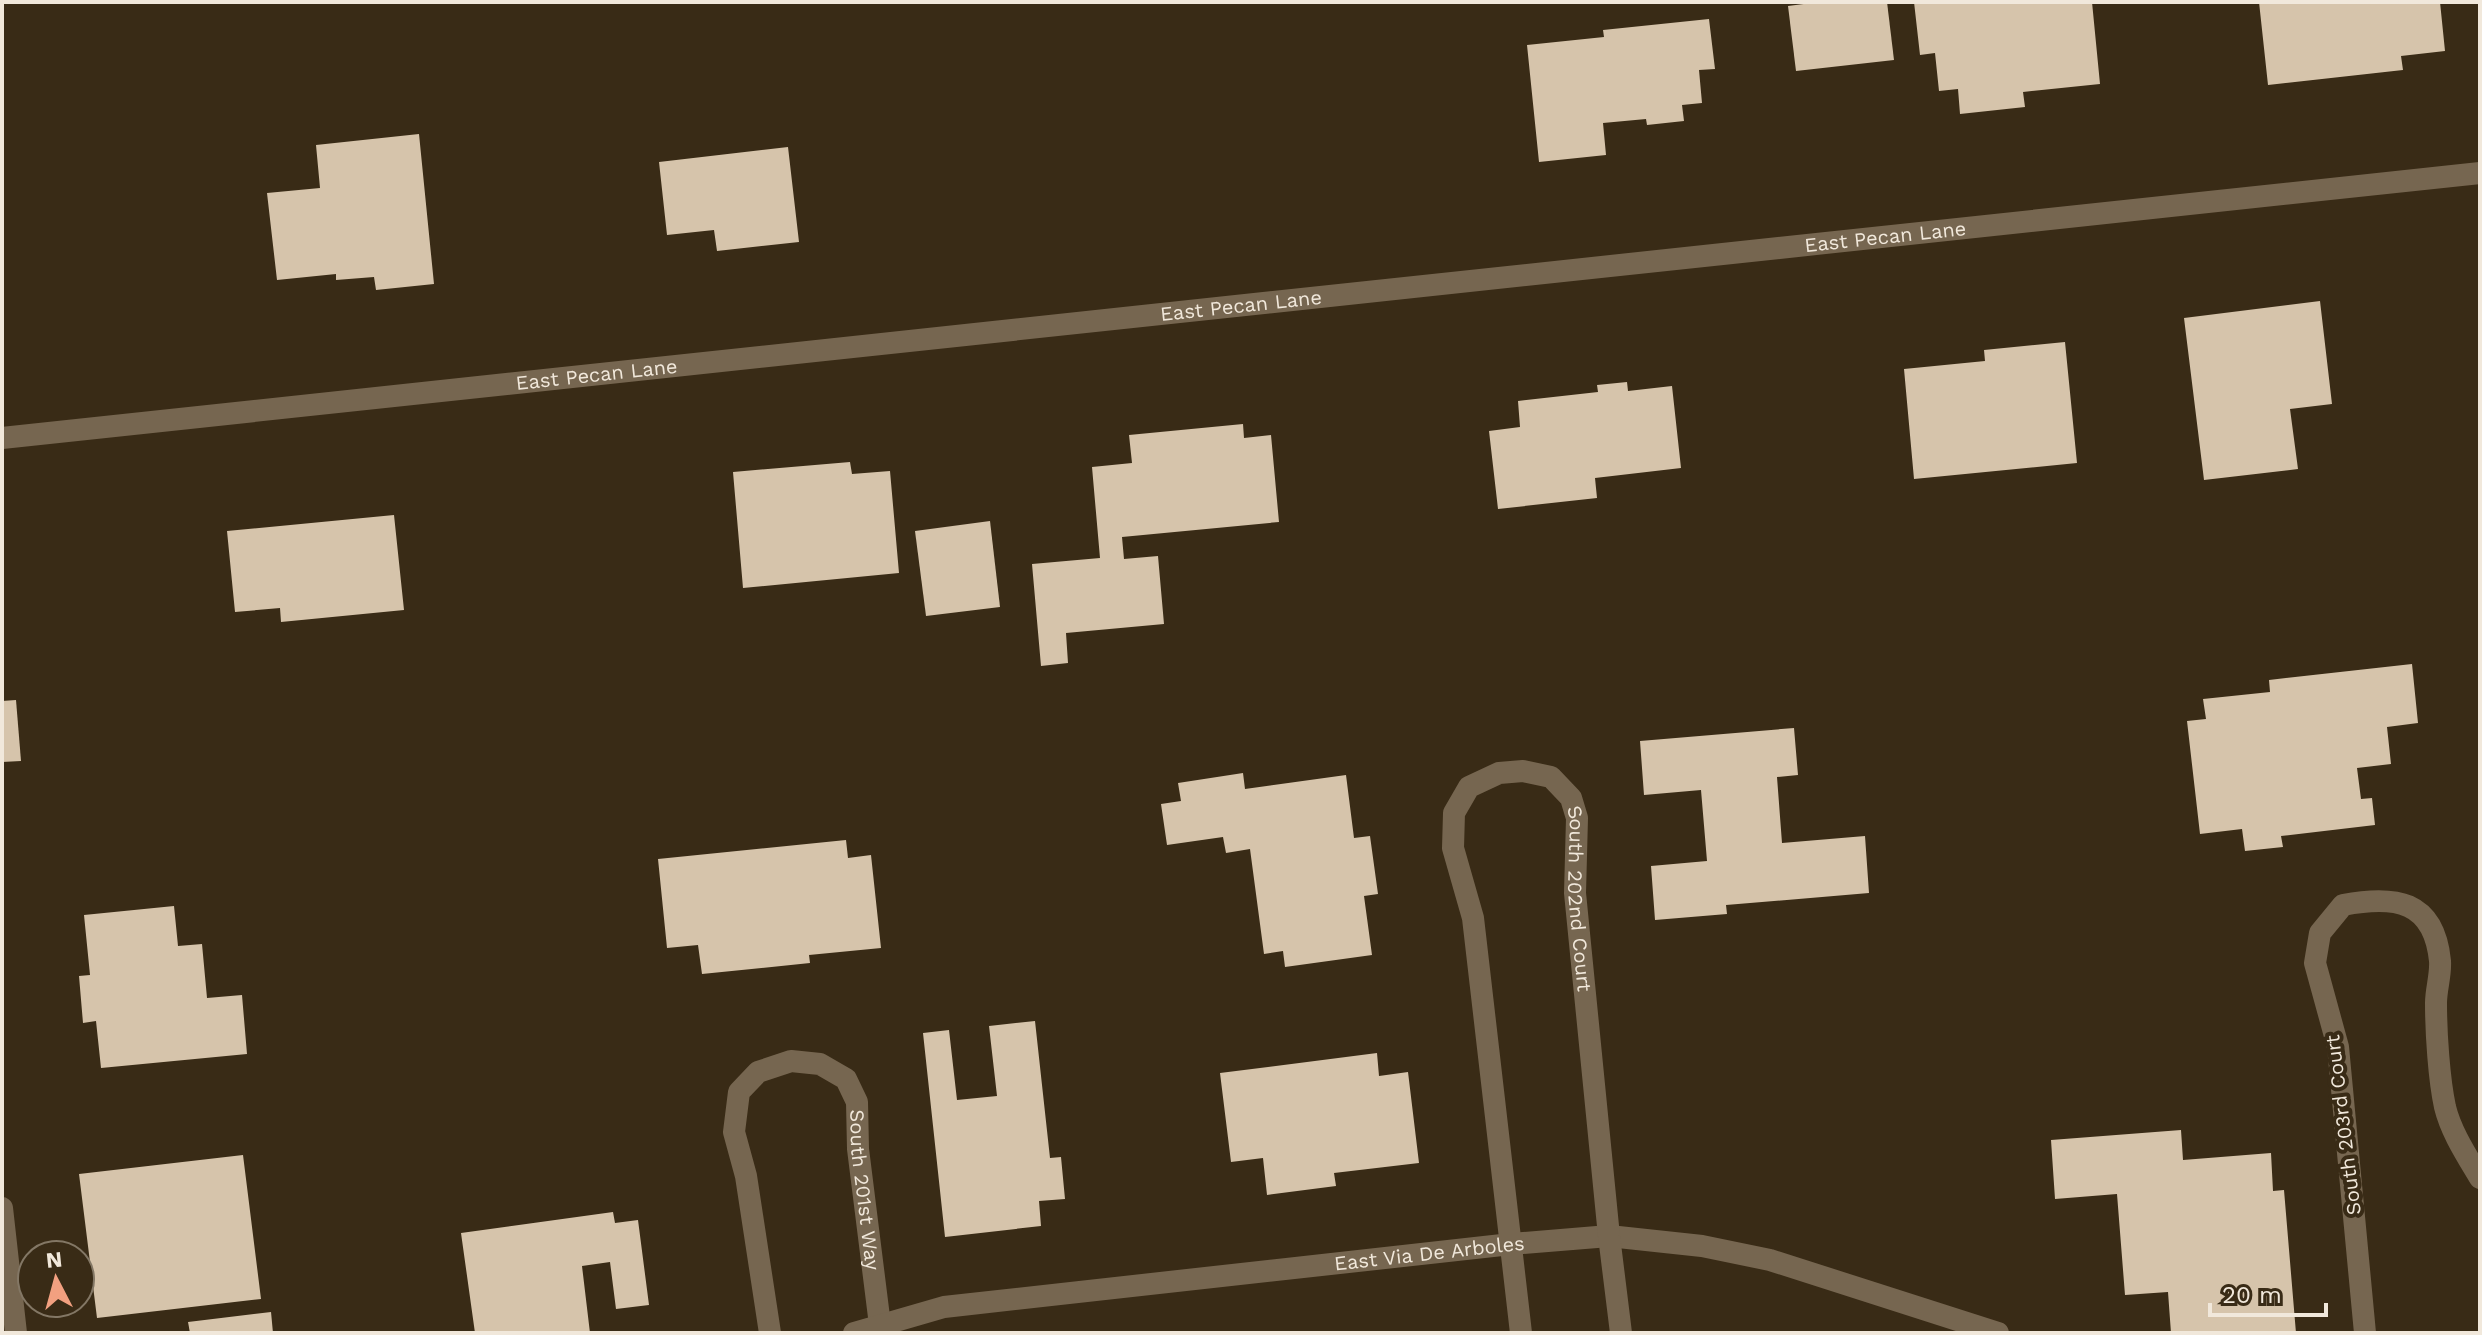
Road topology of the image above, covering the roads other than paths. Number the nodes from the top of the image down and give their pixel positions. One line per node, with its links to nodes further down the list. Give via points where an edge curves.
1 (2480, 173): 2 (street, East Pecan Lane)
2 (2, 438)
3 (2480, 1178): 14 (street, South 203rd Court, via 2445,1108 2434,929 2409,905 2376,899 2343,905 2320,933 2315,963 2338,1047)
4 (2, 1208): 8 (street)
5 (1609, 1236): 6 (street, East Via De Arboles); 6 (street, South 202nd Court, via 1575,893 1577,818 1571,798 1551,777 1523,771 1499,773 1469,787 1454,813 1453,848 1473,918); 12 (street, South 202nd Court); 13 (street, East Via De Arboles, via 1770,1260)
6 (1511, 1244): 7 (street, East Via De Arboles, via 944,1307); 11 (street, South 202nd Court)
7 (880, 1329): 9 (street, South 201st Way, via 857,1102 846,1079 820,1064 791,1061 758,1072 739,1092 734,1132 746,1176); 10 (street, East Via De Arboles)
8 (16, 1333)
9 (770, 1333)
10 (854, 1333)
11 (1521, 1333)
12 (1621, 1333)
13 (1998, 1333)
14 (2365, 1333)

